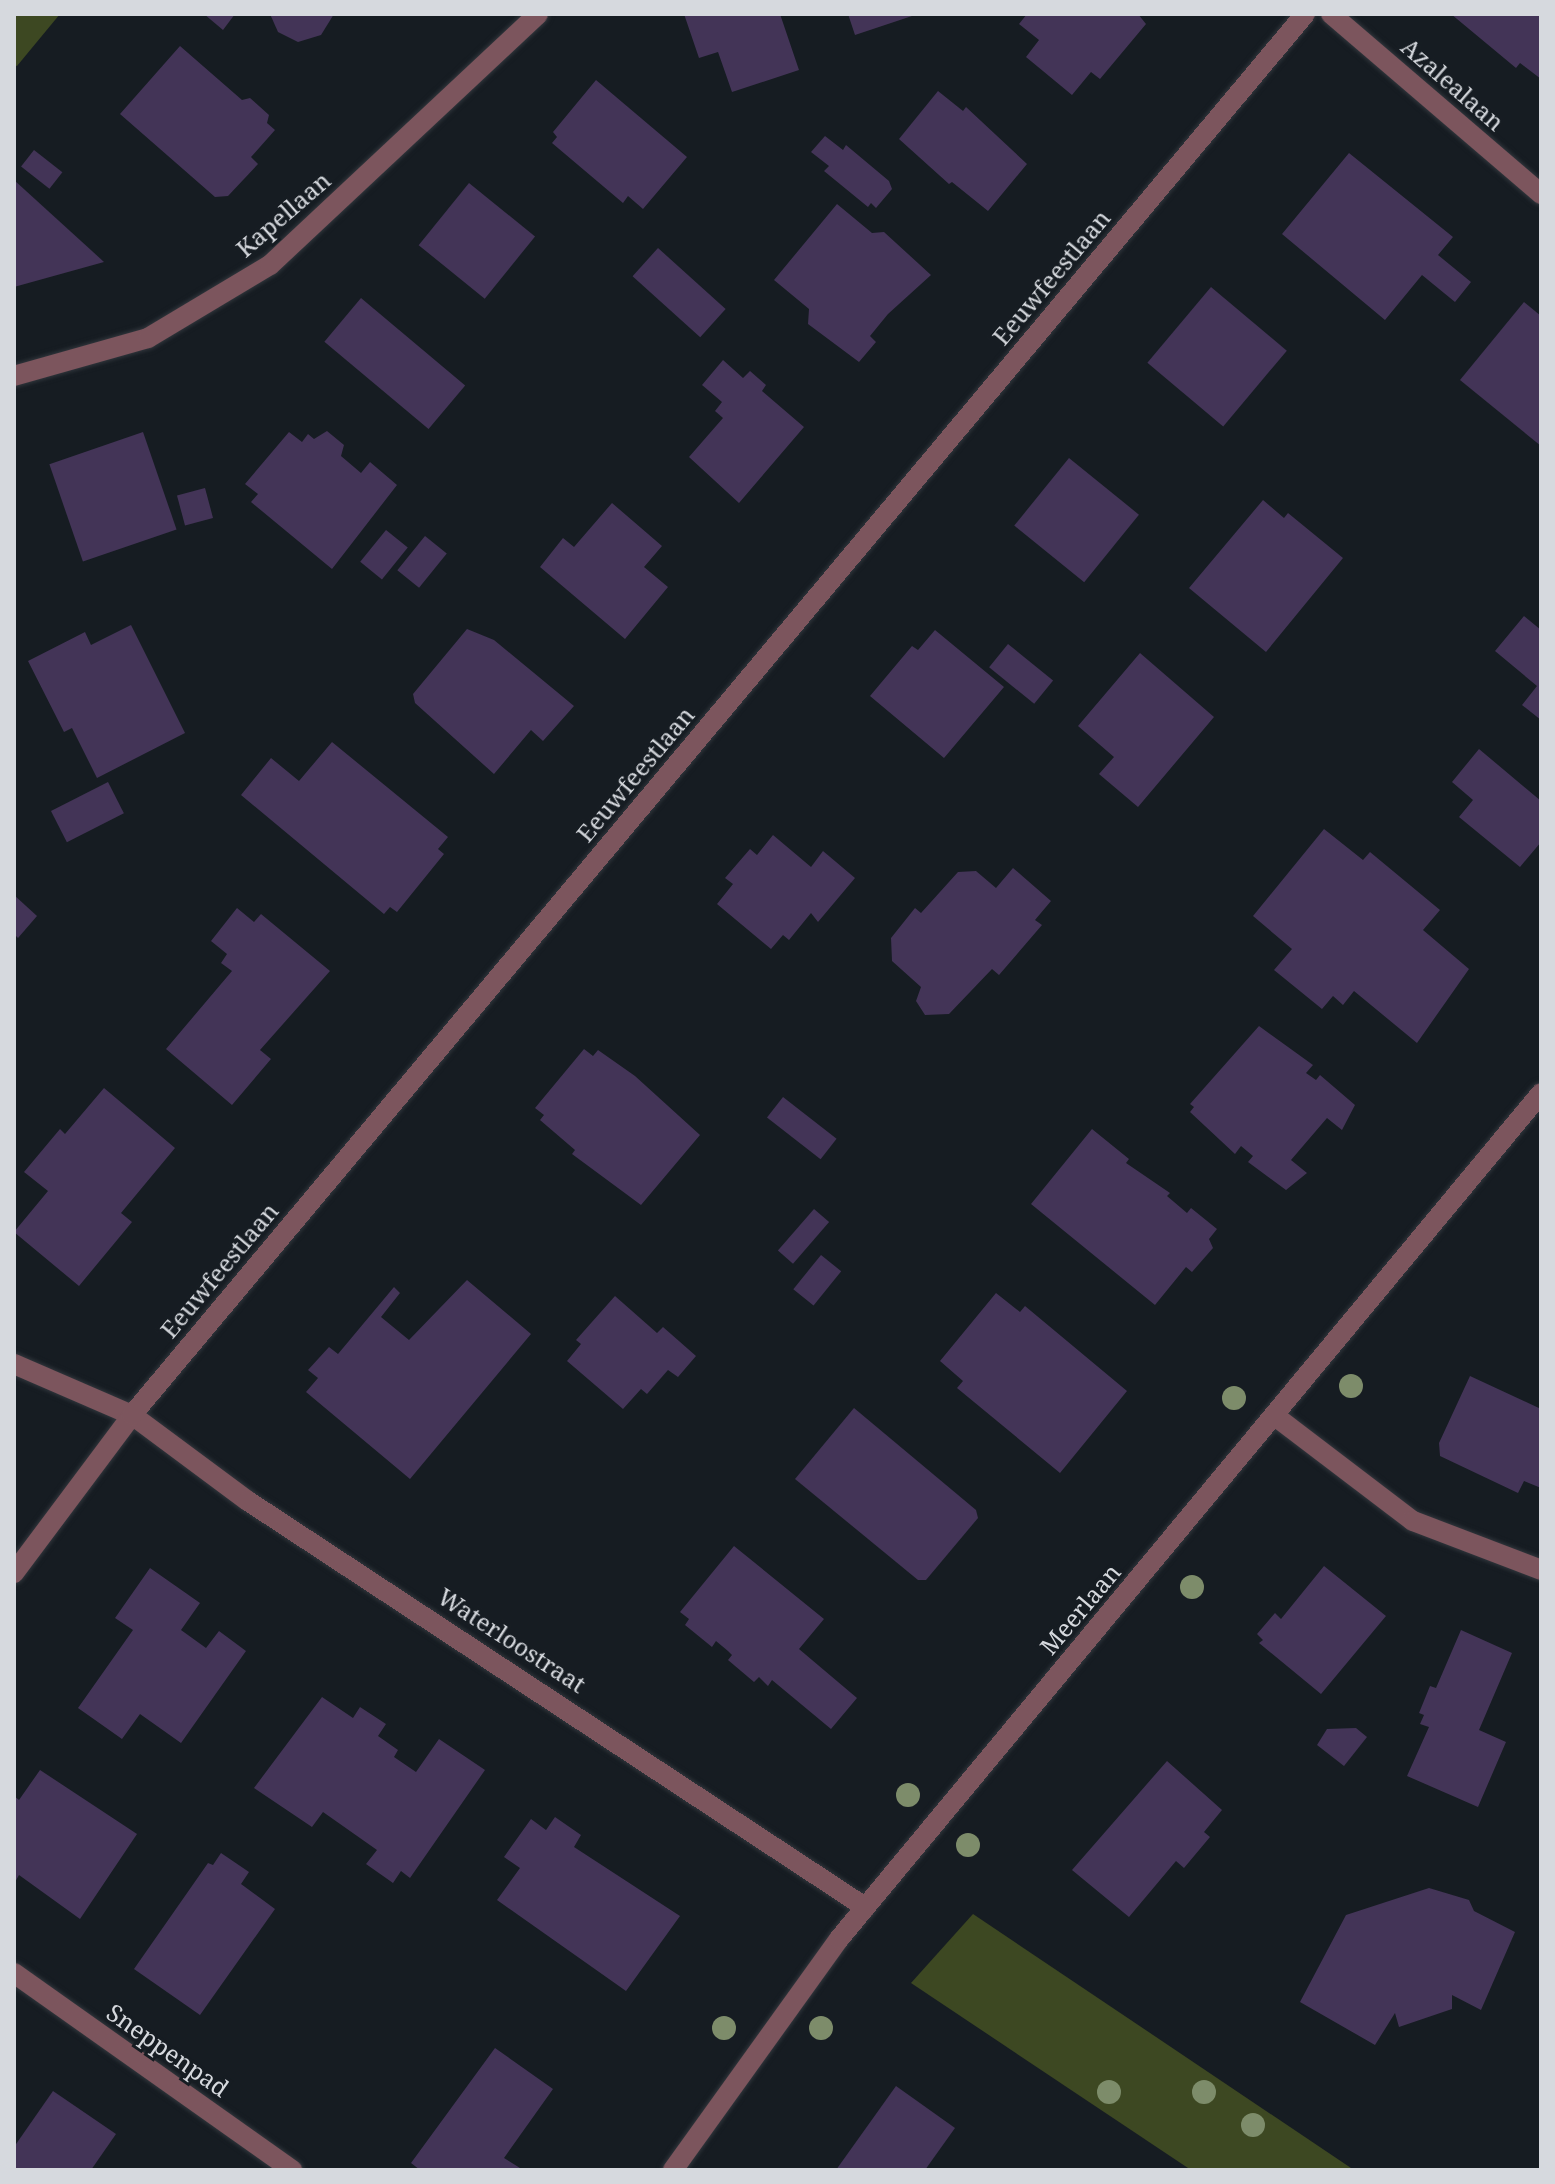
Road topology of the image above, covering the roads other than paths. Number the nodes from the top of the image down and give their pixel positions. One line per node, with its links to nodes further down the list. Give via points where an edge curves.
1 (538, 14): 5 (street, Kapellaan, via 270,265 148,338)
2 (1305, 14): 8 (street, Eeuwfeestlaan)
3 (1331, 14): 4 (street, Azalealaan)
4 (1541, 194)
5 (14, 376)
6 (1541, 1093): 9 (street, Meerlaan)
7 (14, 1364): 8 (street, Waterloostraat)
8 (132, 1415): 11 (street, Eeuwfeestlaan); 12 (street, Waterloostraat, via 248,1501)
9 (1275, 1416): 10 (street, via 1413,1521); 12 (street, Meerlaan)
10 (1541, 1570)
11 (14, 1573)
12 (865, 1907): 15 (street, Meerlaan)
13 (14, 1973): 14 (street, Sneppenpad)
14 (292, 2170)
15 (673, 2170)

